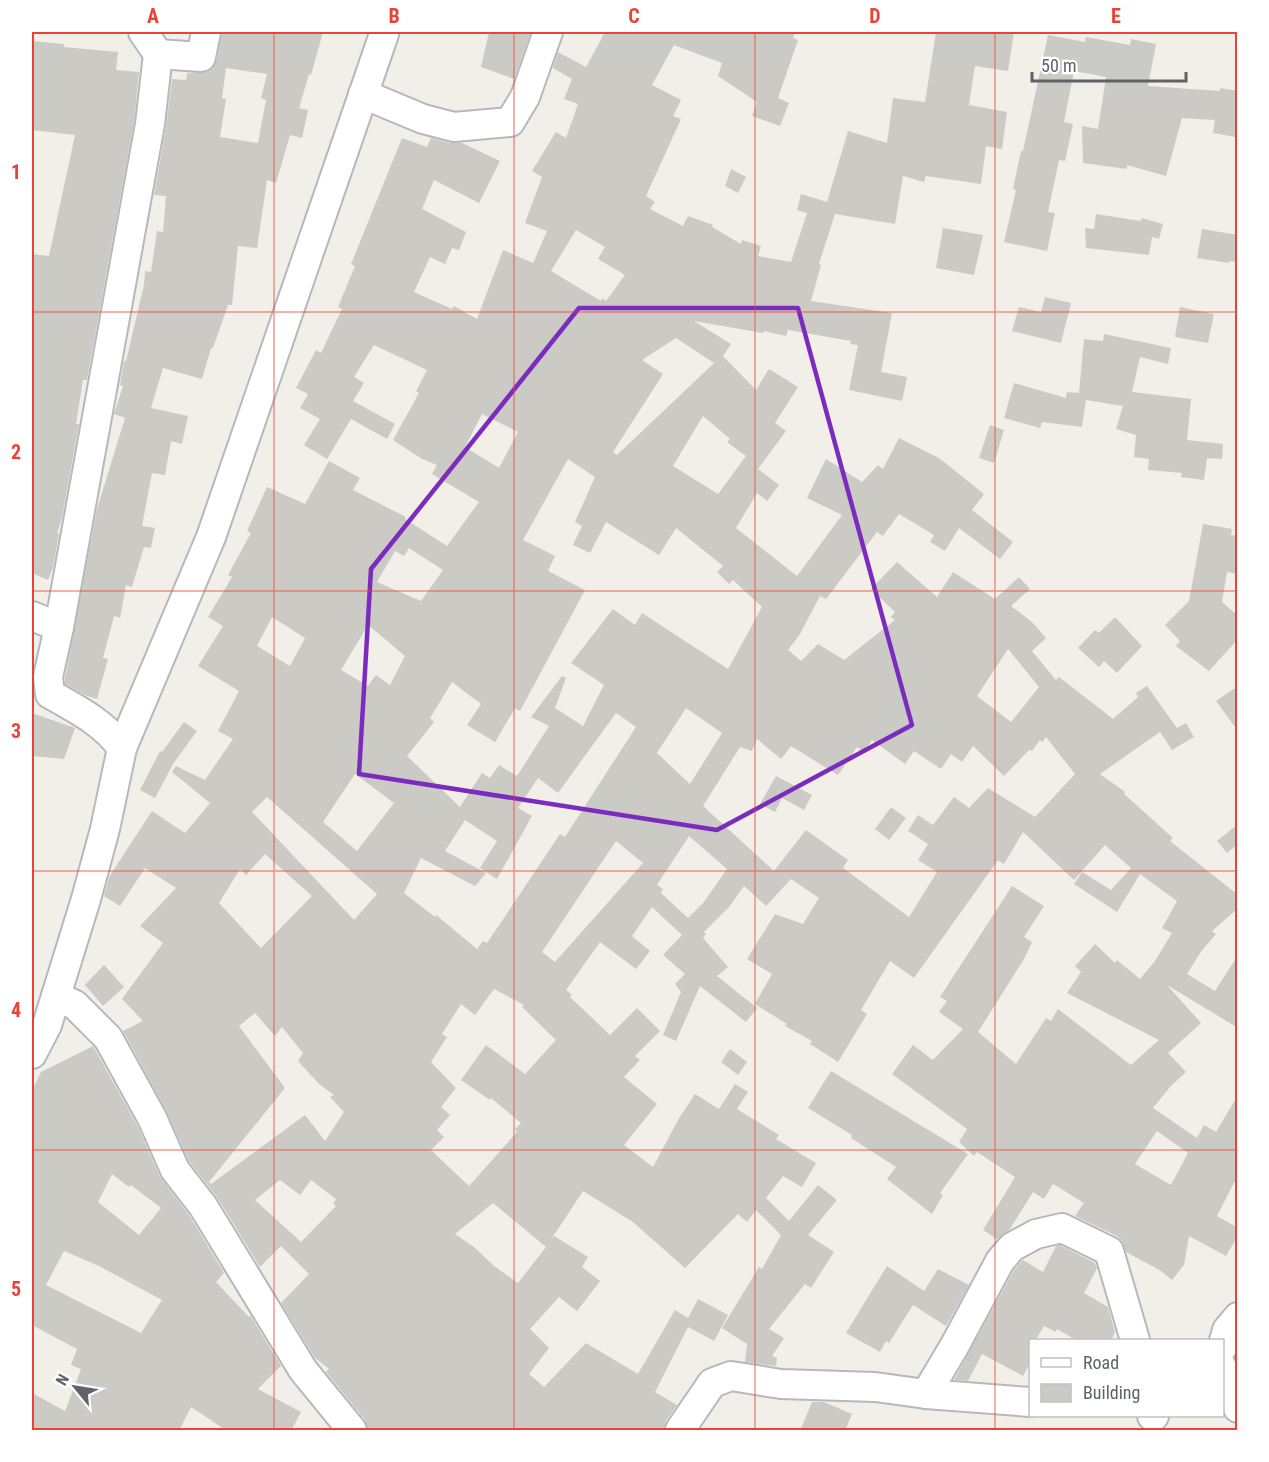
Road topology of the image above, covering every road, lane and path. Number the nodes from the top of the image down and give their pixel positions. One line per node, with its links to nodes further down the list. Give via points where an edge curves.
1 (206, 32): 4 (street, via 201,57)
2 (548, 32): 5 (street, via 525,97 510,122 454,127 423,119)
3 (384, 34): 5 (street)
4 (150, 43): 7 (street, via 148,135)
5 (363, 94): 8 (street, via 211,537)
6 (32, 616): 7 (street)
7 (59, 627): 8 (street, via 48,677 50,694 92,718)
8 (122, 748): 9 (street, via 105,829)
9 (56, 996): 10 (street); 19 (street, via 75,1005 108,1038 176,1170 203,1206 303,1370)
10 (39, 1024): 11 (street)
11 (32, 1054)
12 (1238, 1317): 14 (street)
13 (1134, 1339): 16 (street, via 1109,1251 1062,1228 1036,1233 1012,1246 999,1261)
14 (1224, 1341)
15 (1224, 1372): 18 (street)
16 (926, 1394): 17 (street); 20 (street, via 875,1387 781,1384 731,1376 712,1383)
17 (1029, 1402)
18 (1238, 1410)
19 (352, 1431)
20 (680, 1431)

